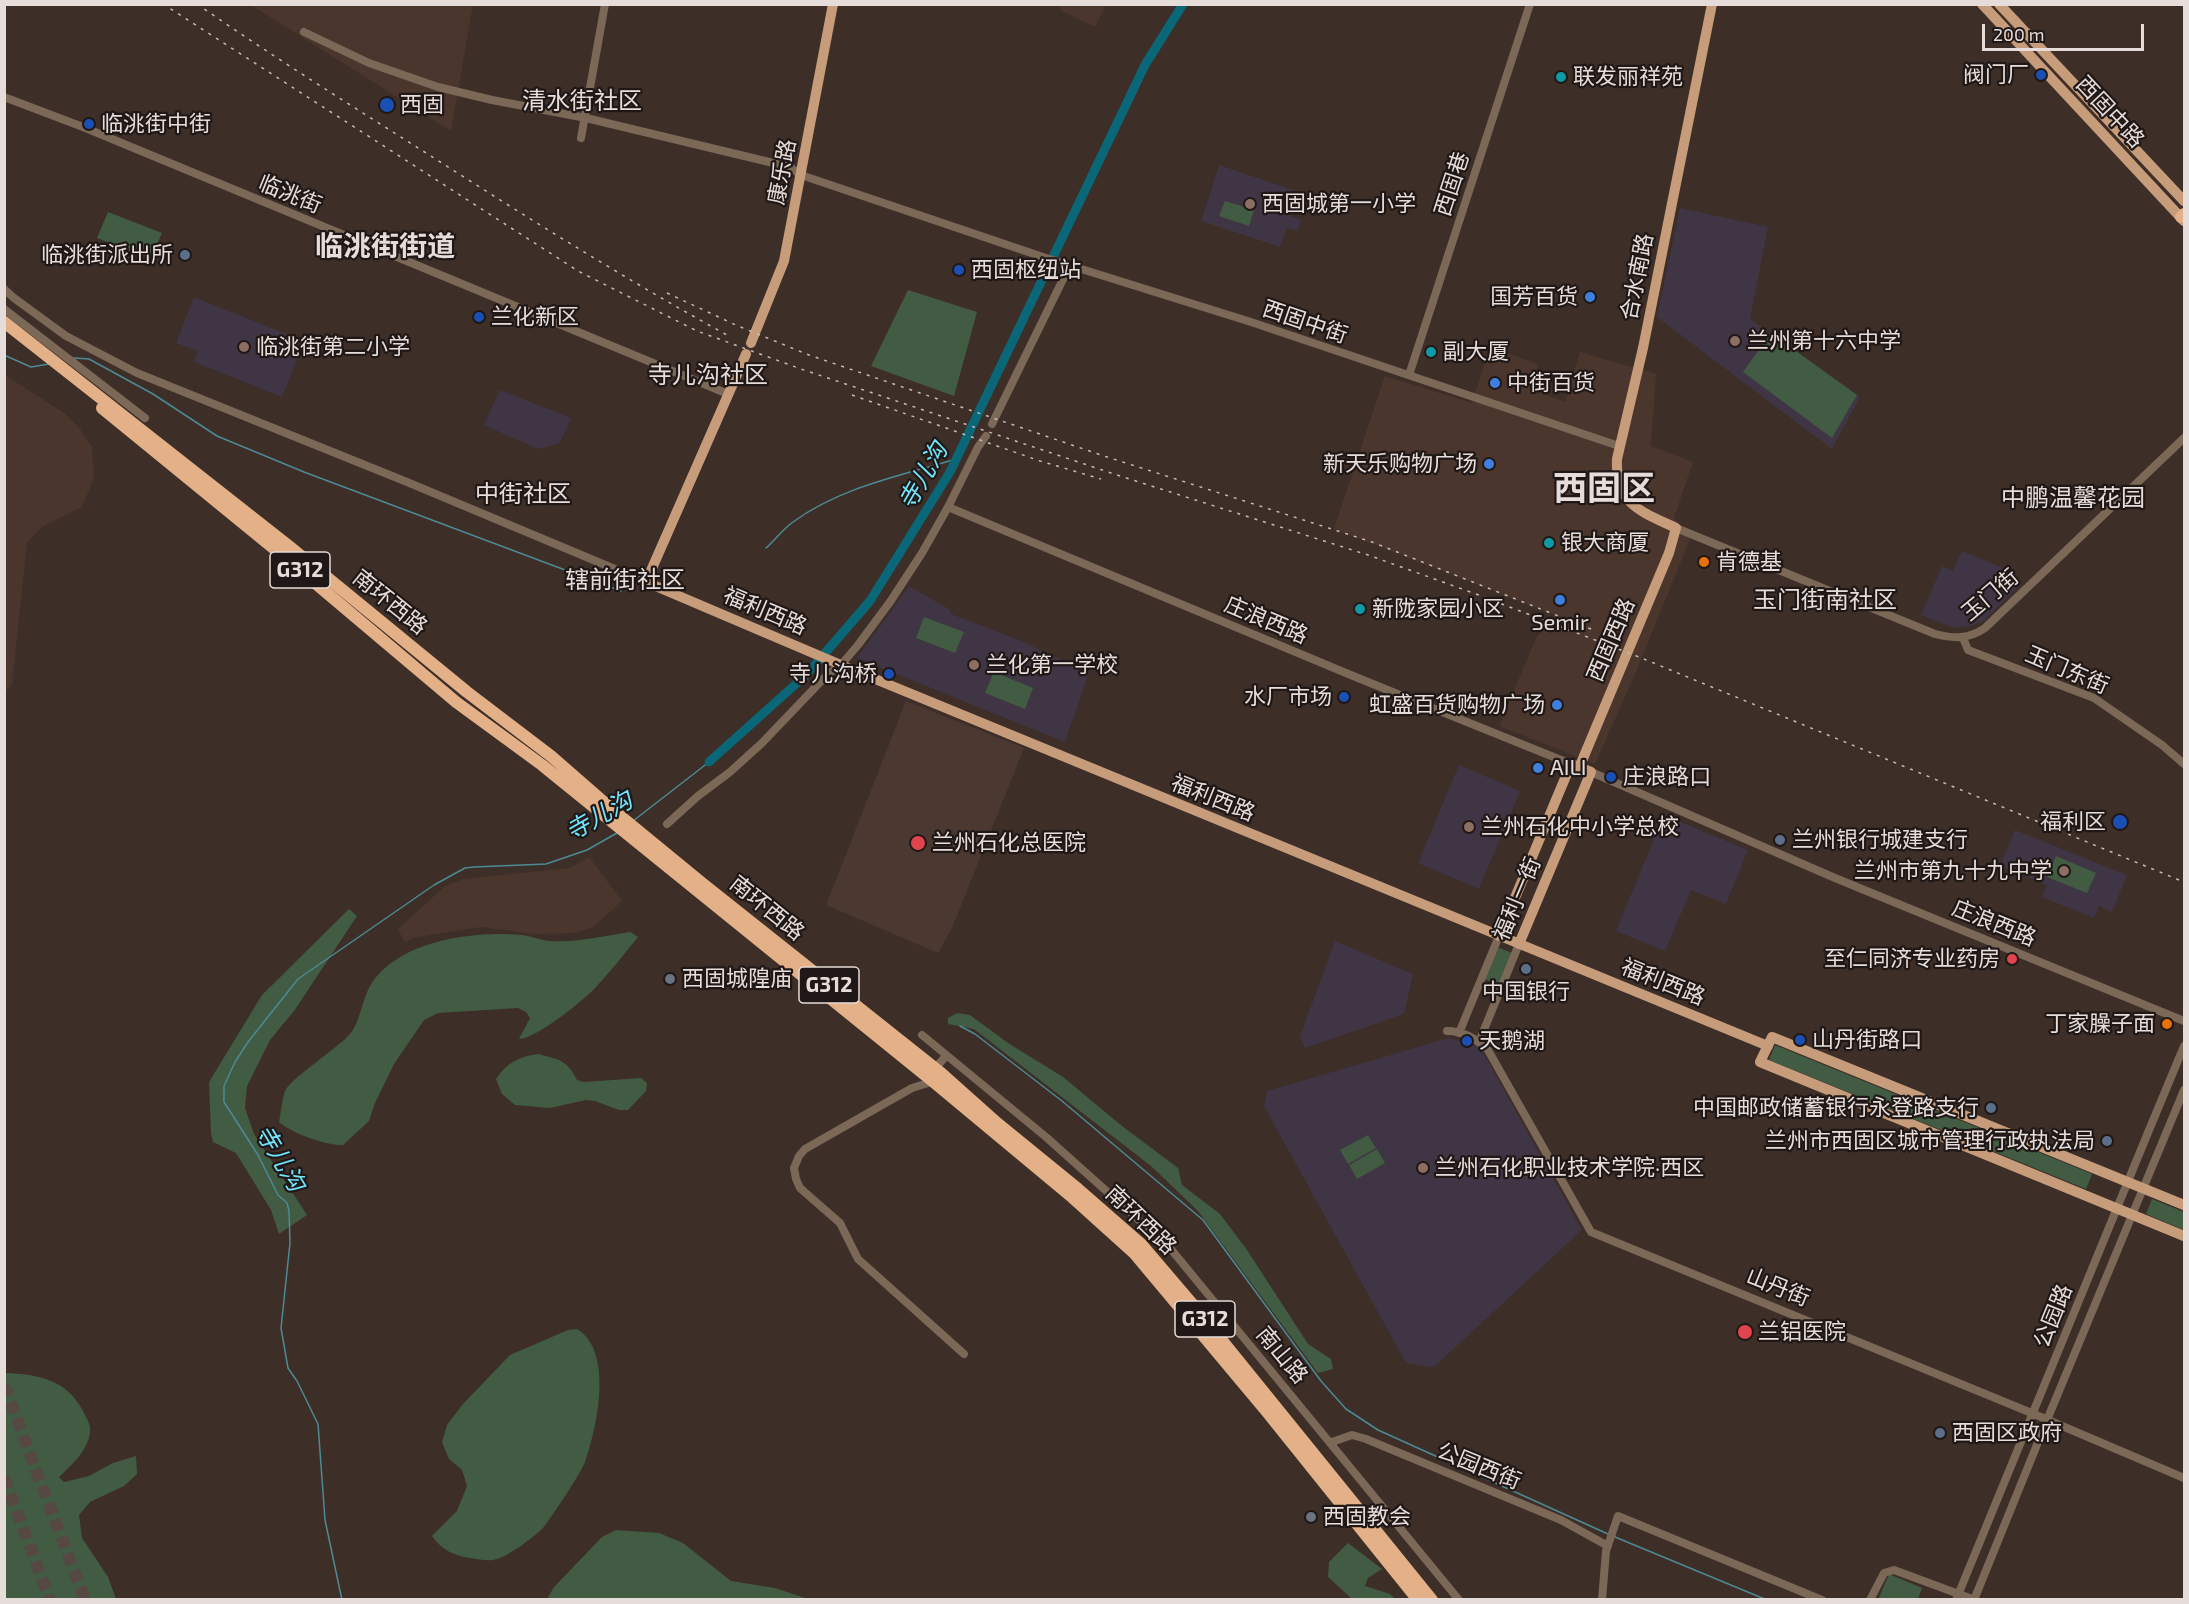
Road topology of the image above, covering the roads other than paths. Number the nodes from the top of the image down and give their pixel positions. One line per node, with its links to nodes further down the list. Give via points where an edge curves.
1 (605, 4): 9 (street)
2 (833, 4): 11 (main road, 康乐路)
3 (1530, 4): 22 (street, 西固巷)
4 (1712, 4): 28 (main road, 合水南路, via 1643,348)
5 (1982, 4): 13 (main road, 西固中路)
6 (1999, 4): 12 (main road, 西固中路)
7 (304, 32): 9 (street, 西固中街, via 369,63 427,84)
8 (4, 97): 23 (street, 临洮街)
9 (586, 118): 10 (street); 11 (street, 西固中街, via 790,167)
10 (581, 138)
11 (801, 175): 14 (street, 西固中街); 19 (main road, 康乐路, via 780,272)
12 (2184, 201)
13 (2183, 217)
14 (1066, 264): 22 (street, 西固中街); 25 (street)
15 (4, 289): 31 (street, via 66,336 137,373)
16 (4, 309): 24 (street)
17 (4, 322): 21 (highway, 南环西路 / G312)
18 (4, 331): 21 (highway, 南环西路 / G312)
19 (751, 343)
20 (746, 354): 23 (main road)
21 (62, 372): 48 (highway, 南环西路 / G312, via 467,692 610,815)
22 (1409, 375): 28 (street, 西固中街)
23 (728, 394): 31 (main road)
24 (145, 418)
25 (992, 424)
26 (986, 436): 29 (street)
27 (2184, 438): 32 (street, 玉门街, via 1985,628)
28 (1619, 446): 30 (main road, 合水南路, via 1617,477 1626,498 1634,508)
29 (948, 507): 33 (street, via 890,602); 35 (street, 庄浪西路)
30 (1676, 528): 32 (street, 玉门街, via 1935,634); 35 (main road, 西固西路, via 1669,553)
31 (645, 582): 33 (main road, 福利西路)
32 (1964, 638): 34 (street, 玉门东街, via 1968,650 2094,698)
33 (839, 664): 37 (street, via 730,772); 38 (main road, 福利西路)
34 (2184, 764)
35 (1575, 766): 36 (main road); 38 (main road, 福利一街)
36 (1591, 772): 39 (main road, 福利一街); 40 (street, 庄浪西路, via 1835,878)
37 (667, 824)
38 (1499, 936): 39 (main road, 福利西路); 42 (street, 福利一街)
39 (1519, 944): 44 (street, 福利一街); 45 (main road, 福利西路)
40 (2184, 1021)
41 (1448, 1031): 42 (street, 山丹街)
42 (1460, 1033): 44 (street, 山丹街)
43 (922, 1035): 47 (street, 南山路)
44 (1479, 1042): 57 (street, 山丹街, via 1488,1050 1591,1232)
45 (1770, 1042): 50 (main road, 福利西路); 53 (main road, via 1760,1062)
46 (2184, 1046): 50 (street, 公园路)
47 (944, 1054): 56 (street, via 928,1083 912,1088 805,1149 794,1172 800,1188 840,1223 858,1259); 59 (street, 南山路, via 1046,1137 1170,1248)
48 (938, 1078): 63 (highway, 南环西路 / G312, via 1134,1252); 64 (highway, 南环西路 / G312, via 1141,1244)
49 (2184, 1090): 51 (street, 公园路)
50 (2127, 1182): 51 (main road, 福利西路); 53 (street, 公园路)
51 (2144, 1189): 52 (main road, 福利西路); 54 (street, 公园路)
52 (2184, 1205)
53 (2116, 1208): 54 (main road); 57 (street, 公园路)
54 (2133, 1214): 55 (main road); 58 (street, 公园路)
55 (2184, 1236)
56 (964, 1354)
57 (2034, 1414): 58 (street, 山丹街); 62 (street, 公园路)
58 (2047, 1420): 60 (street, 山丹街); 69 (street, 公园路)
59 (1332, 1442): 61 (street, 公园西街, via 1352,1436 1366,1439); 65 (street, 南山路)
60 (2184, 1478)
61 (1609, 1541): 66 (street); 67 (street, via 1618,1516)
62 (1958, 1596): 68 (street, via 1894,1570 1884,1573); 69 (street)
63 (1418, 1599)
64 (1432, 1599)
65 (1459, 1599)
66 (1602, 1599)
67 (1822, 1599)
68 (1870, 1599)
69 (1975, 1599)

